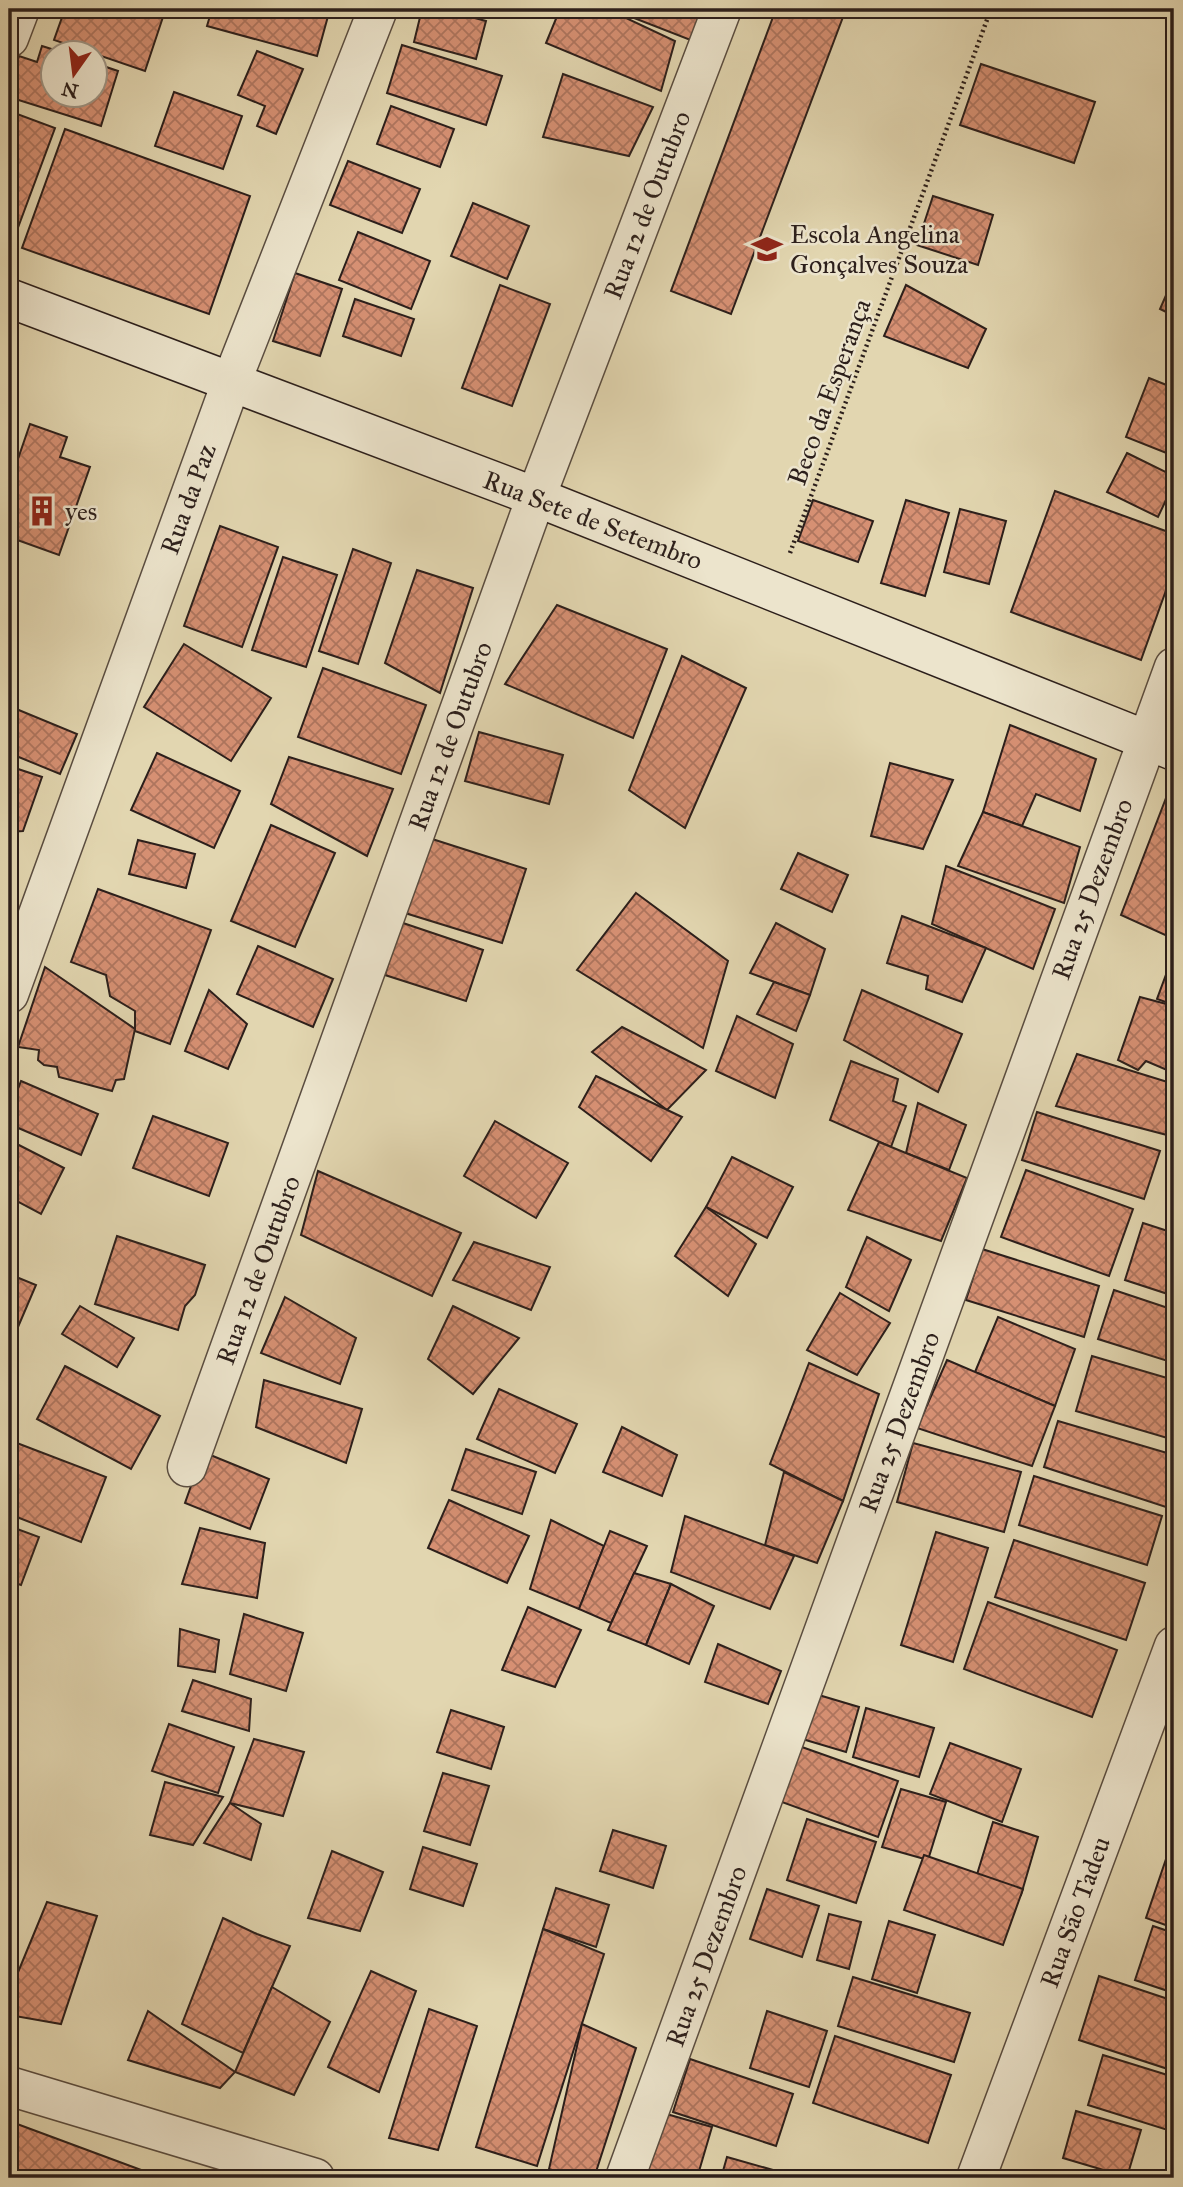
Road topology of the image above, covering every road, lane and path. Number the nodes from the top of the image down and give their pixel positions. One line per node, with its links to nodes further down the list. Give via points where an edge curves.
1 (20, 9): 5 (street)
2 (378, 9): 7 (street, Rua da Paz)
3 (722, 9): 8 (street, Rua 12 de Outubro)
4 (991, 9): 9 (path, Beco da Esperança)
5 (9, 38)
6 (9, 298): 7 (street, Rua Sete de Setembro)
7 (230, 383): 8 (street, Rua Sete de Setembro); 12 (street, Rua da Paz)
8 (536, 497): 9 (street, Rua Sete de Setembro); 13 (street, Rua 12 de Outubro)
9 (776, 592): 11 (street, Rua Sete de Setembro)
10 (1174, 667): 11 (street, Rua 25 Dezembro)
11 (1160, 746): 17 (street, Rua 25 Dezembro)
12 (9, 994)
13 (187, 1467)
14 (1174, 1646): 18 (street, Rua São Tadeu)
15 (9, 2085): 16 (street)
16 (315, 2178)
17 (625, 2178)
18 (976, 2178)

